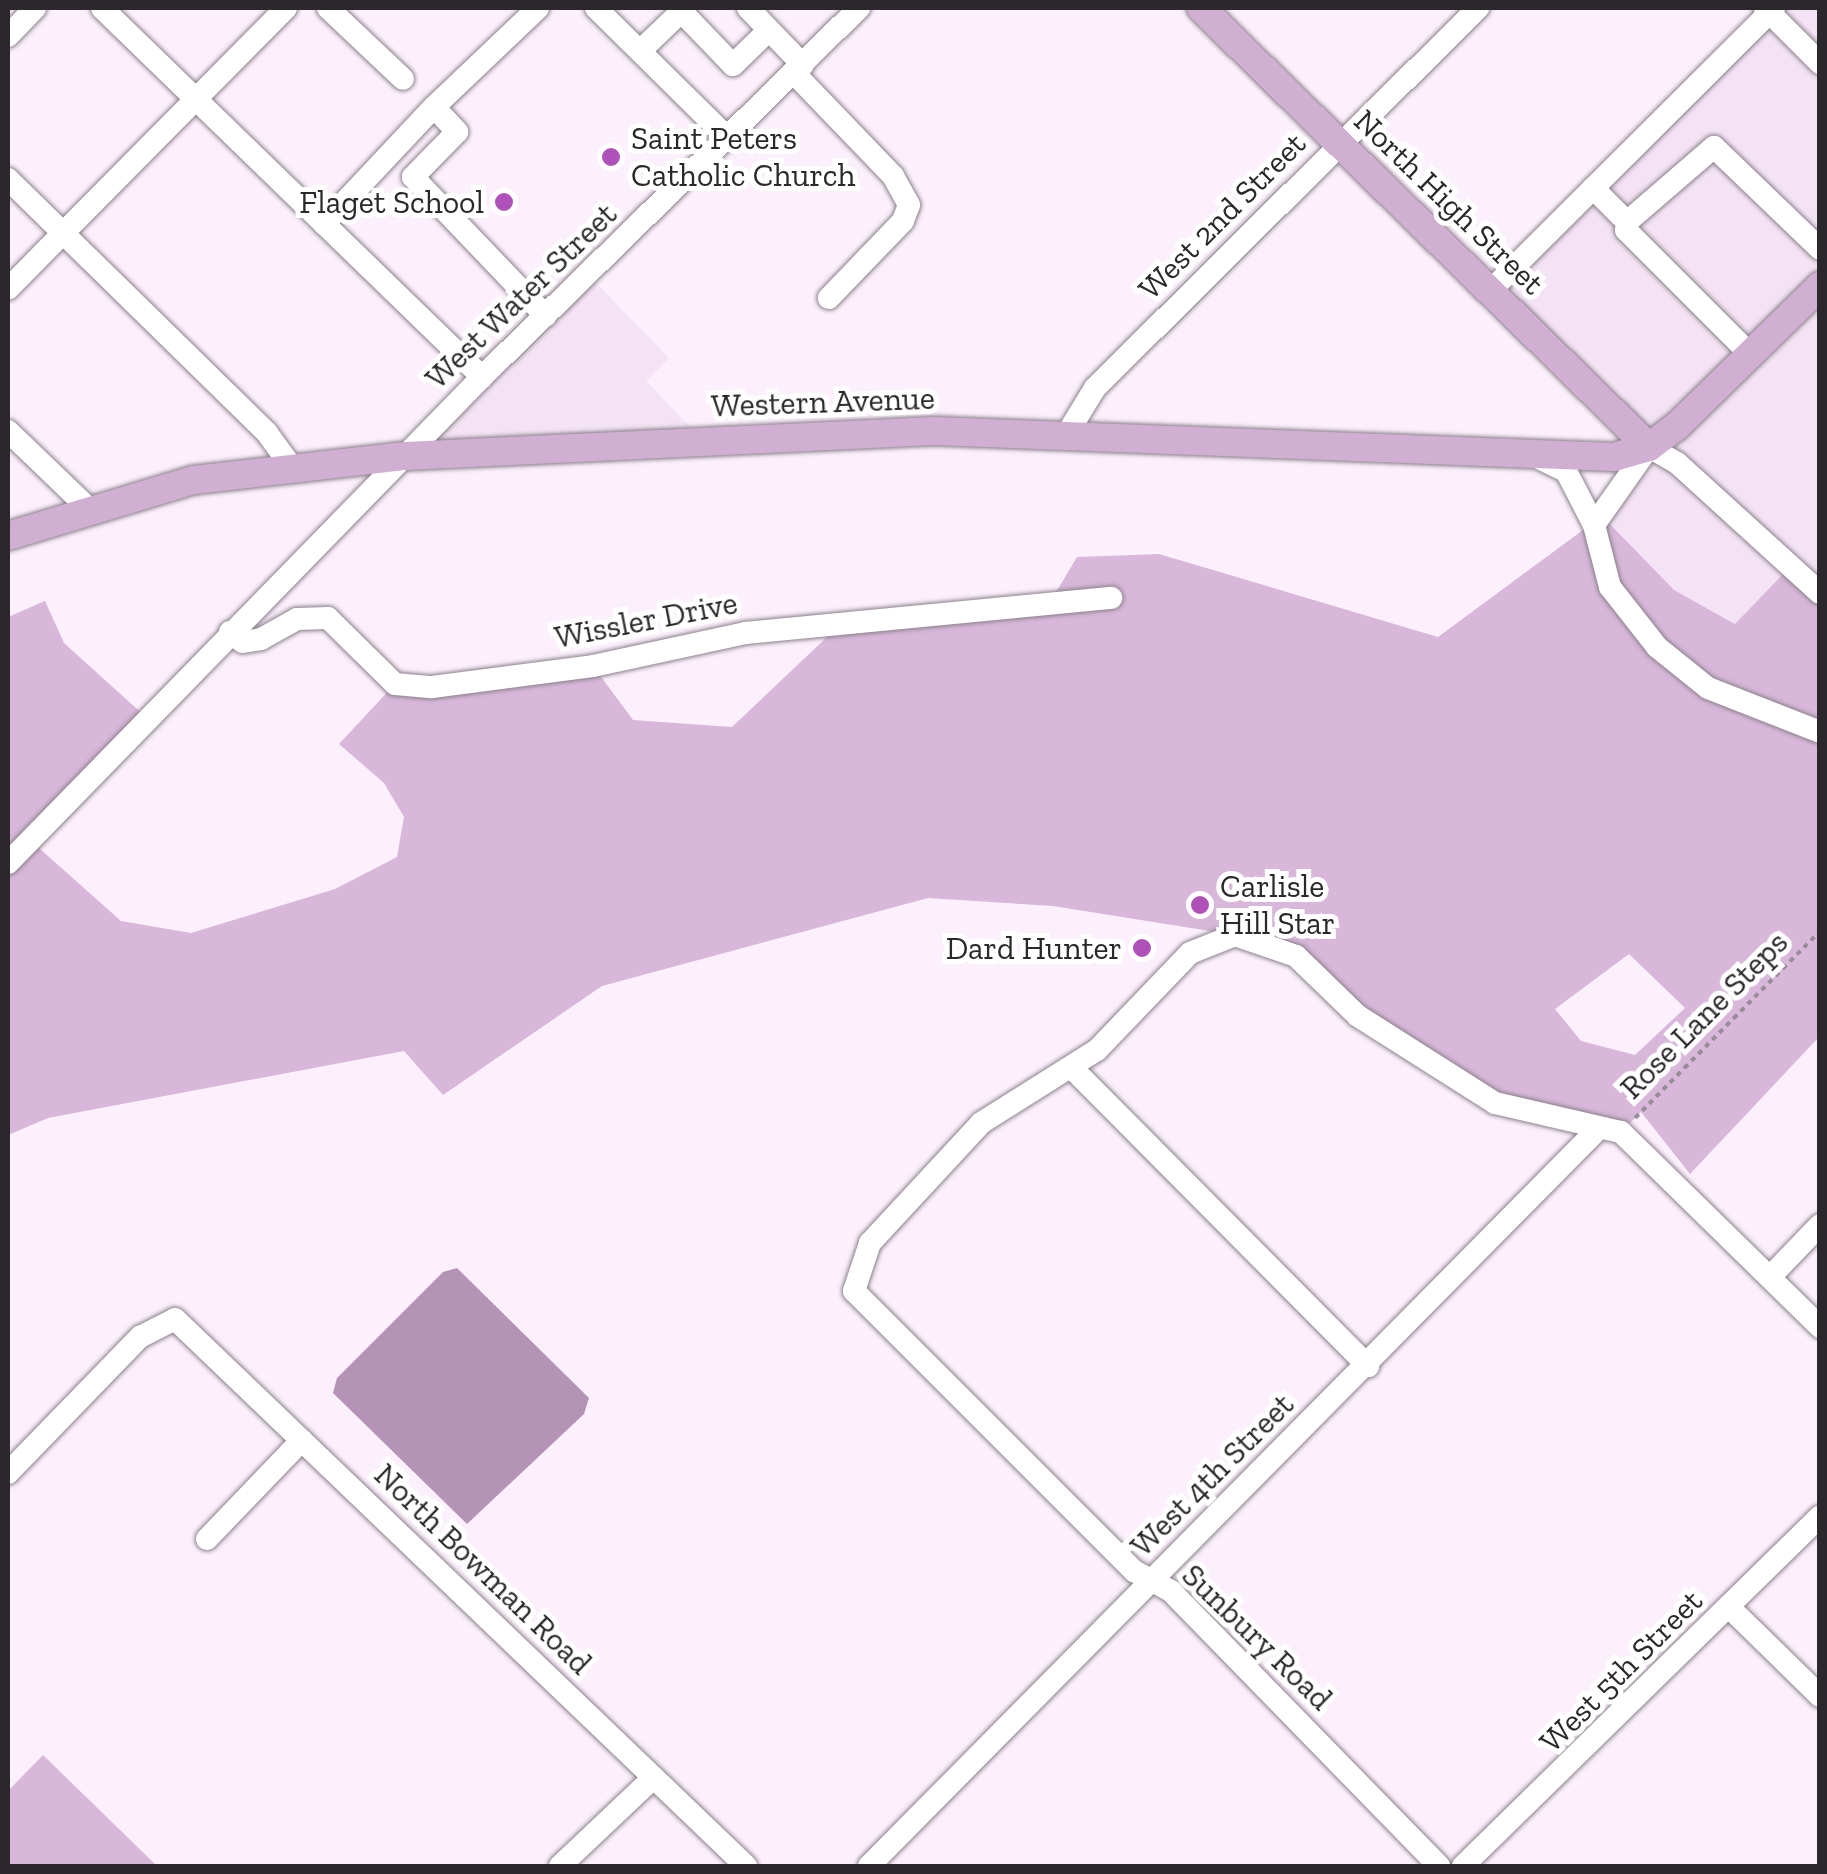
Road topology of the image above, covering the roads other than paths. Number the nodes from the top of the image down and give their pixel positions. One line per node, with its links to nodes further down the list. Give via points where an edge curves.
1 (35, 8): 14 (street)
2 (102, 8): 19 (street)
3 (286, 8): 19 (street)
4 (328, 8): 18 (street)
5 (538, 8): 20 (street)
6 (596, 8): 15 (street)
7 (748, 8): 13 (street)
8 (859, 8): 17 (street, West Water Street)
9 (1200, 8): 22 (main road, North High Street)
10 (1478, 8): 22 (street, West 2nd Street)
11 (1769, 9): 16 (street); 24 (street)
12 (683, 10): 13 (street, via 733,65); 15 (street)
13 (769, 30): 17 (street)
14 (8, 36)
15 (640, 50): 21 (street)
16 (1820, 63)
17 (798, 69): 21 (street, West Water Street); 32 (street, via 893,176 909,205 903,221)
18 (403, 79)
19 (195, 98): 26 (street); 27 (street)
20 (434, 107): 26 (street); 33 (street, via 457,132 413,177)
21 (729, 139): 33 (street, West Water Street)
22 (1340, 145): 31 (main road, North High Street); 37 (street, West 2nd Street, via 1094,388)
23 (8, 178): 27 (street)
24 (1593, 188): 25 (street); 31 (street)
25 (1627, 222): 28 (street, via 1714,147); 34 (street, via 1626,230)
26 (324, 224): 35 (street)
27 (63, 233): 30 (street); 41 (street, via 266,432)
28 (1820, 248)
29 (1820, 286): 34 (main road)
30 (8, 289)
31 (1490, 291): 38 (main road, North High Street)
32 (829, 298)
33 (546, 316): 35 (street, West Water Street)
34 (1750, 354): 38 (main road)
35 (482, 378): 40 (street, West Water Street)
36 (8, 430): 42 (street)
37 (1065, 437): 39 (main road, Western Avenue); 40 (main road, Western Avenue, via 934,431)
38 (1649, 446): 39 (main road, Western Avenue, via 1614,457); 43 (street); 45 (street, via 1677,463)
39 (1530, 453): 43 (street, via 1566,471)
40 (406, 456): 41 (main road, Western Avenue); 47 (street, West Water Street)
41 (291, 466): 42 (main road, Western Avenue, via 194,480)
42 (89, 510): 44 (main road, Western Avenue)
43 (1594, 525): 48 (street, via 1610,587 1656,647 1708,688)
44 (8, 536)
45 (1820, 593)
46 (1111, 598): 47 (street, Wissler Drive, via 746,633 593,666 432,687 395,684 328,618 298,618 243,642)
47 (230, 632): 49 (street, West Water Street)
48 (1820, 732)
49 (8, 863)
50 (1073, 1068): 51 (street, via 1190,953 1235,935 1296,956 1358,1016 1495,1103); 55 (street); 60 (street, Sunbury Road, via 981,1123 924,1178 870,1244 854,1291 1134,1571)
51 (1610, 1130): 53 (street); 55 (street, West 4th Street)
52 (1820, 1225): 53 (street)
53 (1770, 1277): 54 (street)
54 (1820, 1327)
55 (1368, 1366): 60 (street, West 4th Street)
56 (302, 1440): 57 (street, North Bowman Road, via 174,1319 140,1337); 59 (street); 63 (street, North Bowman Road)
57 (8, 1472)
58 (1820, 1517): 61 (street, West 5th Street)
59 (207, 1539)
60 (1152, 1581): 66 (street, West 4th Street); 67 (street, Sunbury Road, via 1171,1591)
61 (1730, 1608): 62 (street); 68 (street, West 5th Street)
62 (1820, 1696)
63 (653, 1778): 64 (street); 65 (street, North Bowman Road)
64 (560, 1866)
65 (746, 1866)
66 (869, 1866)
67 (1439, 1866)
68 (1463, 1866)

